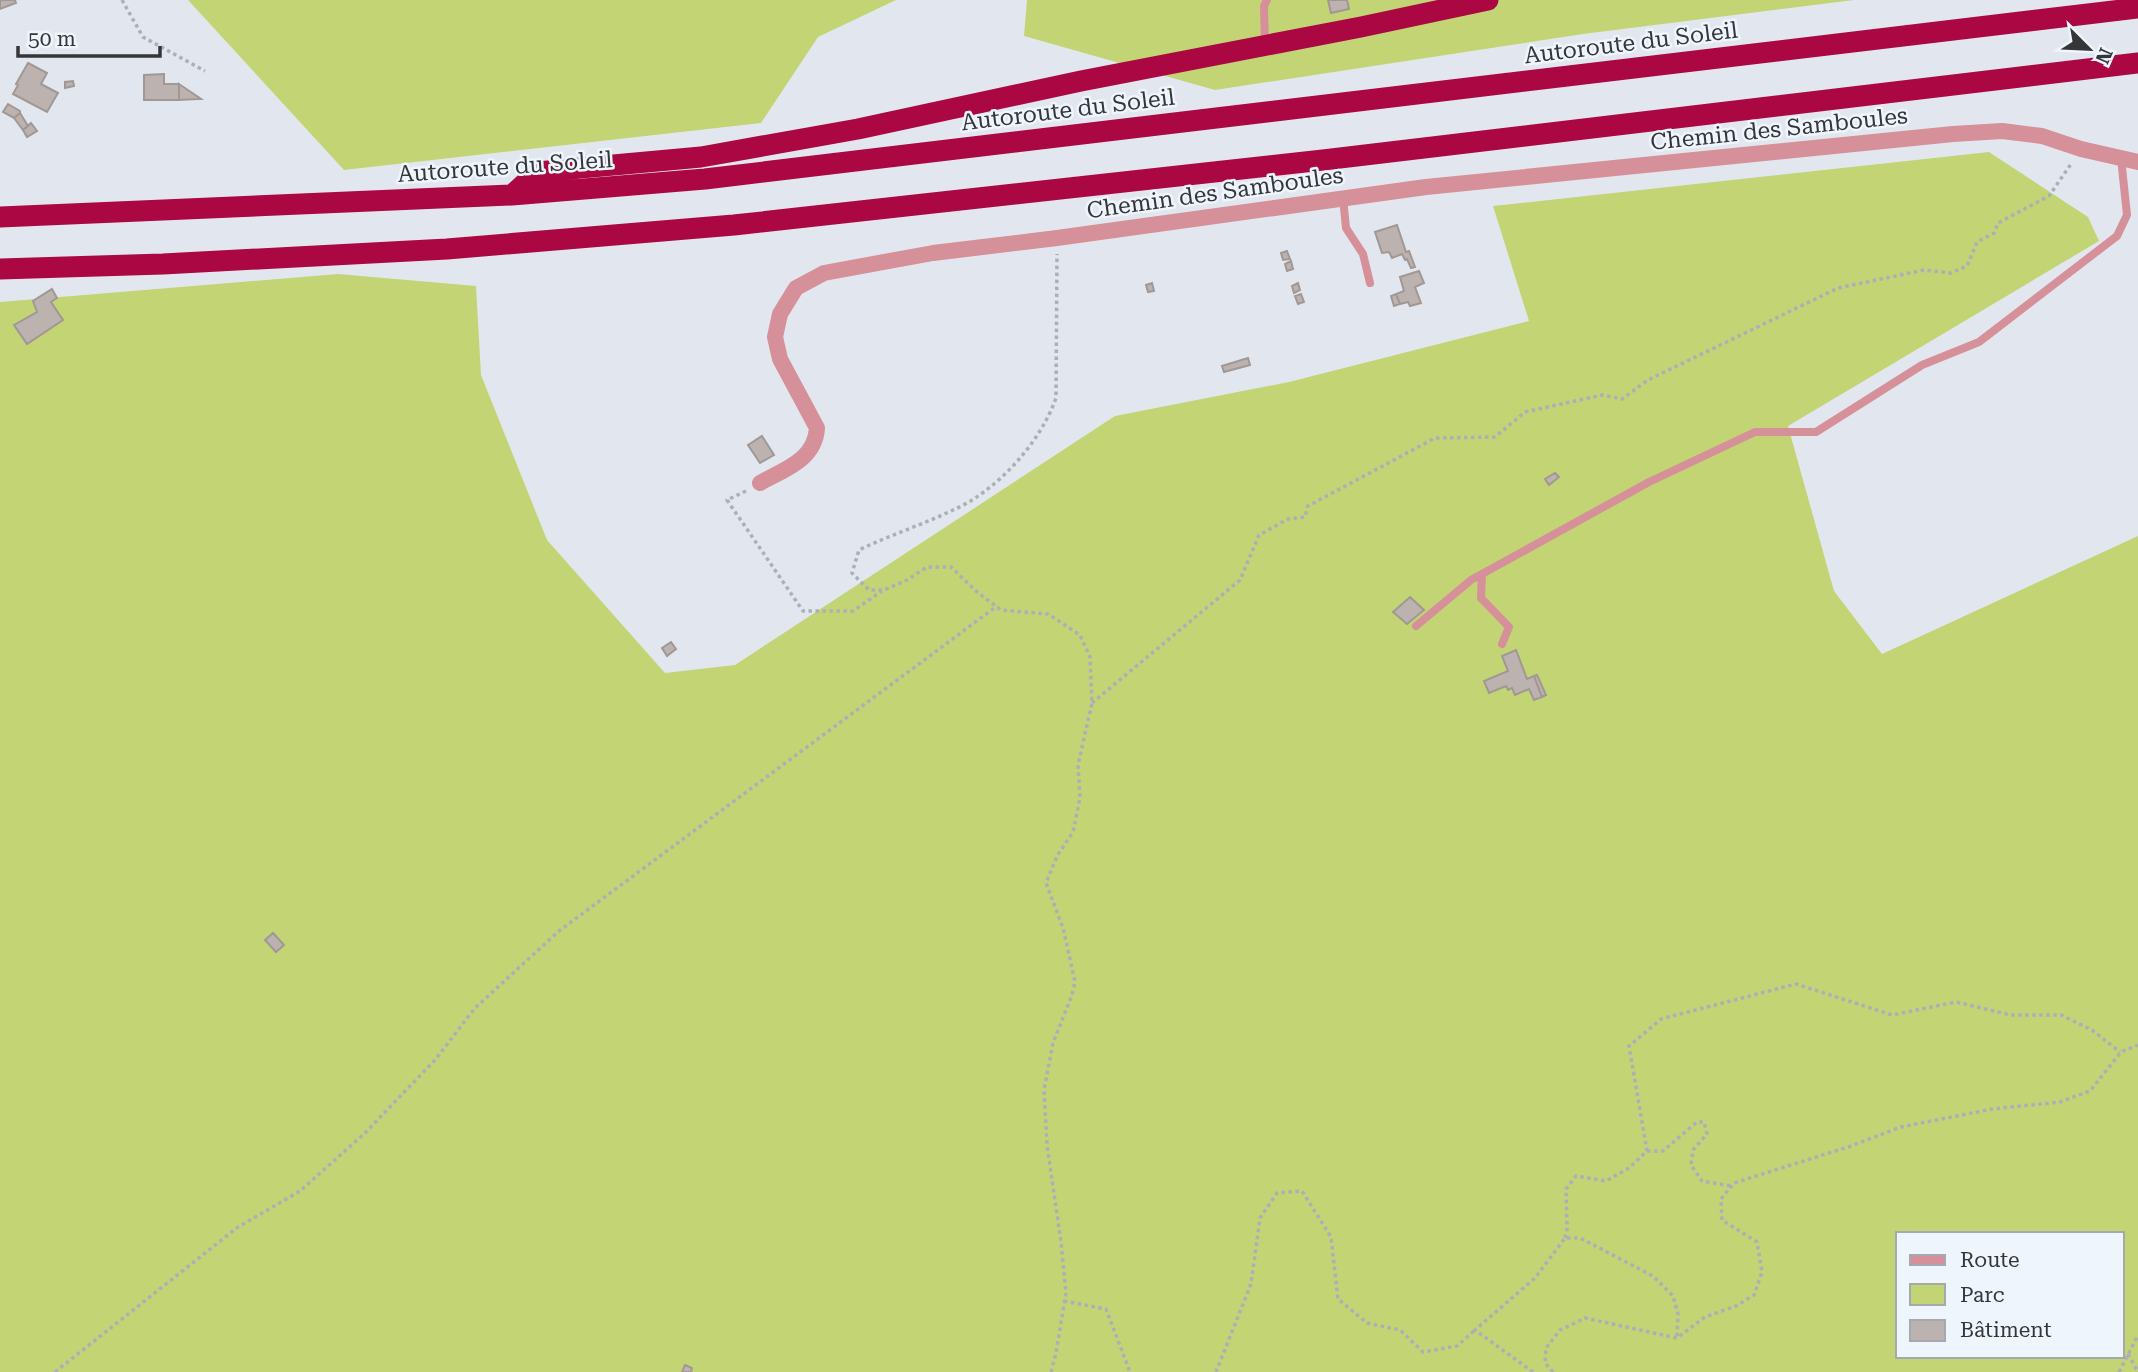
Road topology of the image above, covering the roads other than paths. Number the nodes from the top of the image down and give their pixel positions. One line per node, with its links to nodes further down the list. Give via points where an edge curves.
1 (1266, 0): 4 (lane)
2 (1488, 0): 4 (highway)
3 (2138, 8): 8 (highway, Autoroute du Soleil, via 719,178)
4 (1265, 46): 8 (highway, via 701,157 537,172)
5 (2138, 63): 11 (highway, via 734,225 447,249)
6 (2121, 158): 7 (street, Chemin des Samboules); 9 (street, Chemin des Samboules, via 2042,136 2002,131); 14 (lane, via 2127,215 2117,236 1979,342 1922,365 1816,432 1755,432 1649,482)
7 (2138, 162)
8 (512, 195): 10 (highway, Autoroute du Soleil)
9 (1343, 198): 12 (lane, via 1346,228 1363,254); 13 (street, Chemin des Samboules, via 933,253 824,273 796,288 780,314 775,337 780,359 817,428 816,439 807,456)
10 (0, 217)
11 (0, 269)
12 (1370, 283)
13 (760, 483)
14 (1482, 574): 15 (lane); 16 (lane, via 1480,598 1508,627)
15 (1416, 626)
16 (1502, 644)

